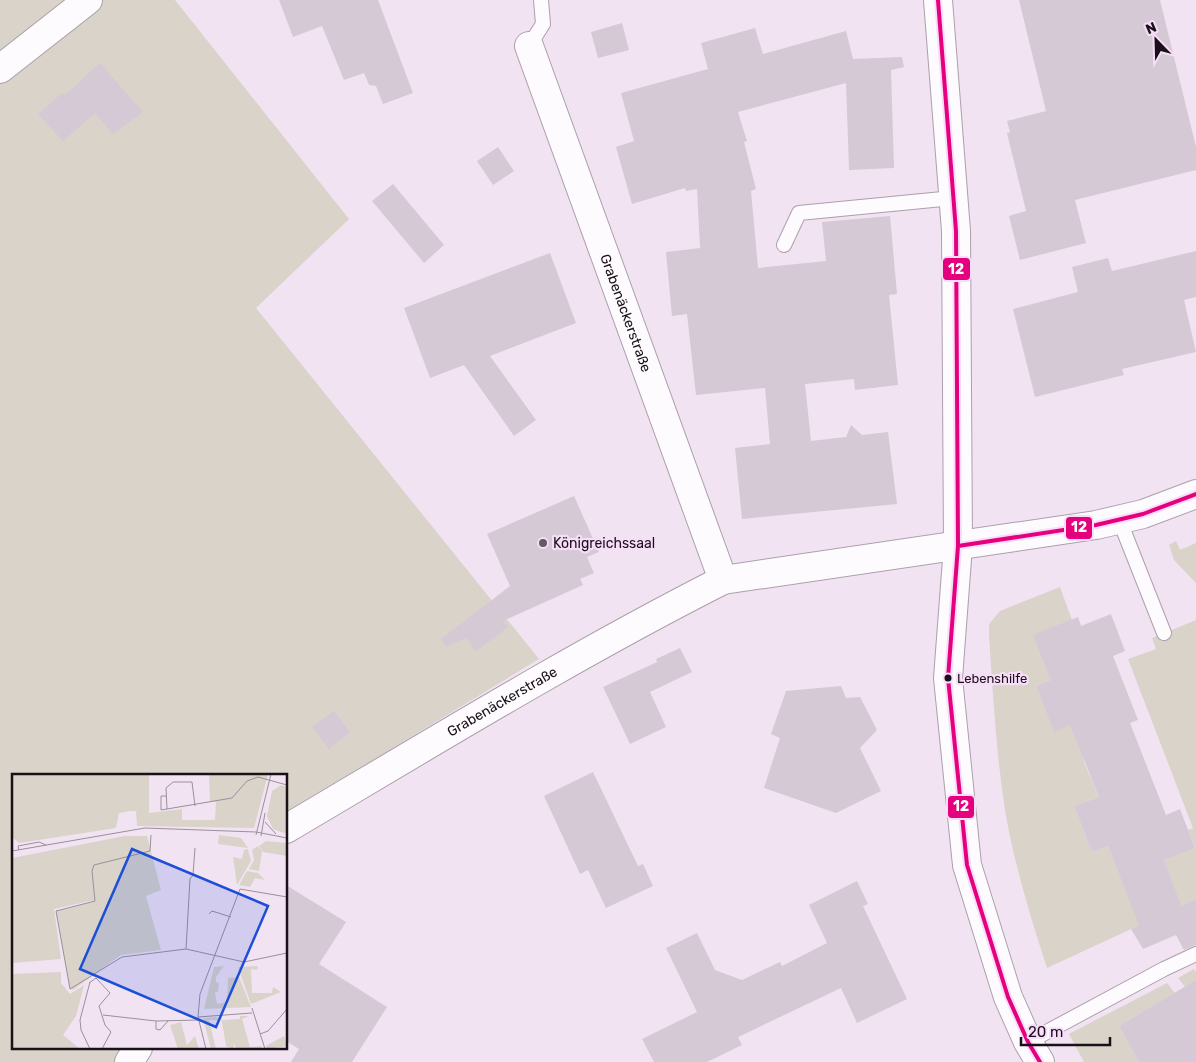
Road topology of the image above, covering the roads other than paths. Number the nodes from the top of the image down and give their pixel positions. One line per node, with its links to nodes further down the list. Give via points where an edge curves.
1 (88, 0): 5 (street)
2 (541, 0): 4 (lane, via 543,24)
3 (938, 0): 6 (street)
4 (529, 46): 11 (street, Grabenäckerstraße)
5 (0, 69)
6 (953, 198): 7 (lane, via 799,213); 10 (street, via 956,231)
7 (784, 244)
8 (1196, 494): 9 (street, Grabenäckerstraße, via 1143,514)
9 (1119, 519): 10 (street, Grabenäckerstraße); 12 (lane)
10 (958, 546): 11 (street, Grabenäckerstraße); 16 (street, via 948,678 967,865 1008,996)
11 (723, 580): 13 (street, Grabenäckerstraße, via 547,675)
12 (1164, 633)
13 (288, 828)
14 (1196, 954): 16 (lane, via 1164,969)
15 (137, 1050): 17 (street)
16 (1034, 1052)
17 (129, 1062)

